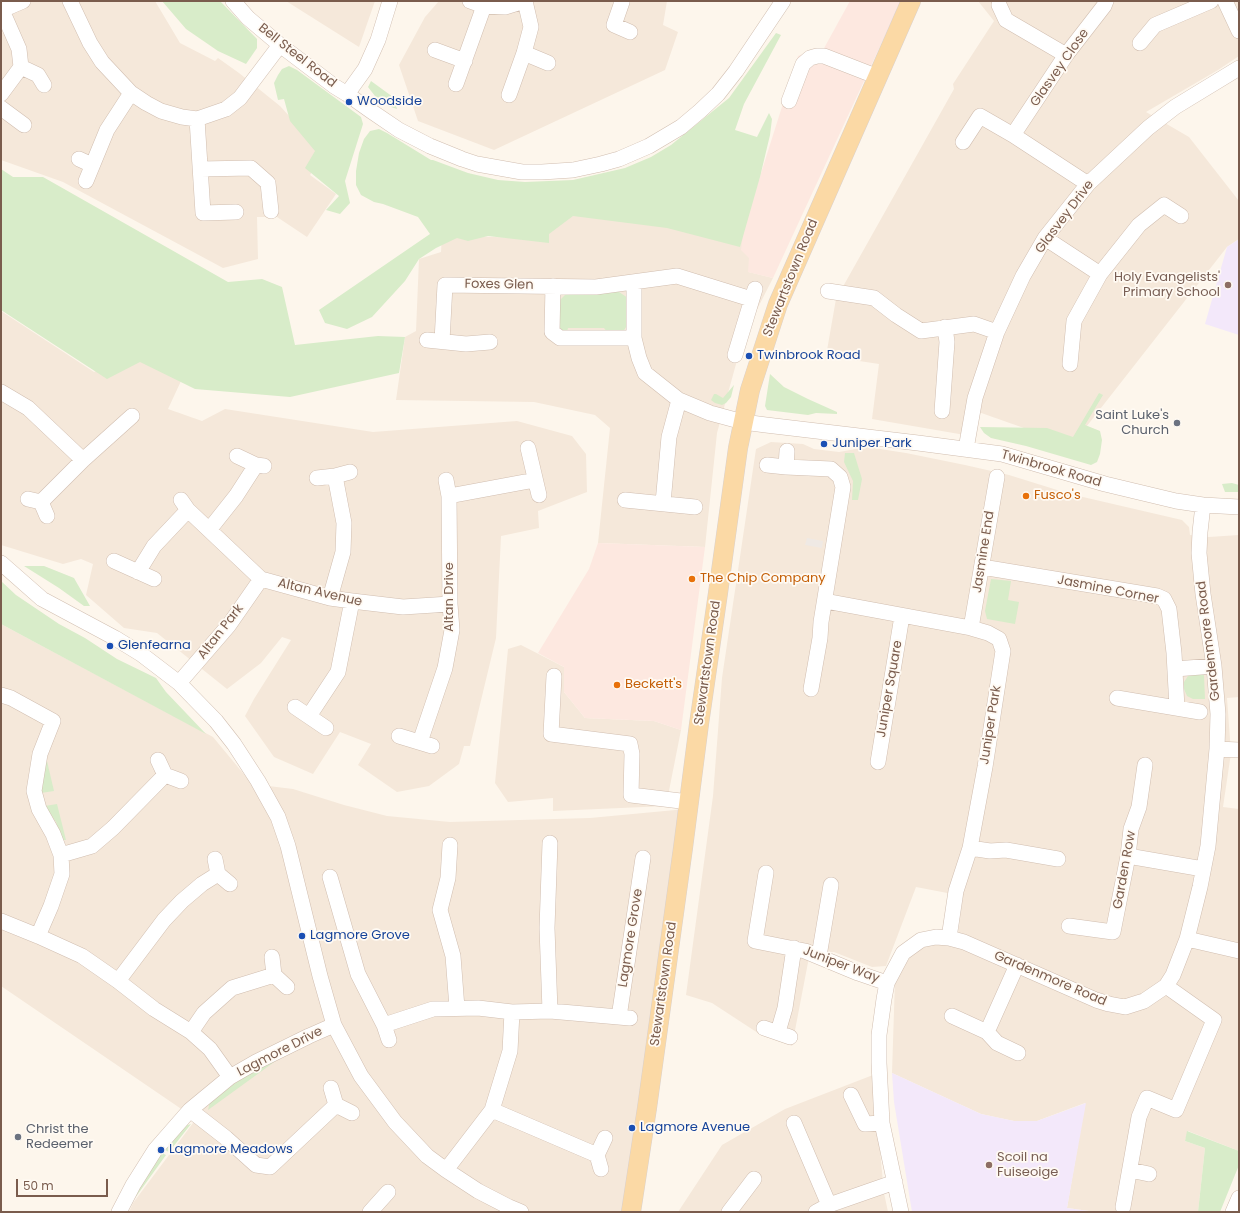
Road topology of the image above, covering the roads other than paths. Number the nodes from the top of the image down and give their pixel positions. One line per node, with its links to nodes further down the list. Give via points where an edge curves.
1 (23, 1): 14 (street)
2 (70, 1): 29 (street, via 102,62)
3 (233, 1): 18 (street, Bell Steel Road, via 248,18)
4 (390, 1): 31 (street, via 378,40 365,69)
5 (525, 1): 12 (street, via 505,7); 20 (street, via 531,27)
6 (620, 1): 16 (street, via 622,2 614,25)
7 (783, 1): 31 (street, Bell Steel Road, via 718,94 681,127 649,146 619,159 573,170 522,172 462,159 404,132)
8 (911, 1): 26 (main road, Stewartstown Road)
9 (1106, 1): 21 (street, Glasvey Close)
10 (1211, 1): 17 (street, via 1155,25)
11 (1225, 1): 15 (street)
12 (477, 3): 22 (street)
13 (999, 5): 21 (street, via 1006,20)
14 (2, 9): 24 (street, via 19,49)
15 (1239, 31)
16 (630, 32)
17 (1140, 43)
18 (280, 44): 31 (street, Bell Steel Road); 35 (street, via 240,98 226,108)
19 (435, 50): 22 (street)
20 (524, 53): 23 (street); 32 (street)
21 (1066, 55): 37 (street, Glasvey Close)
22 (464, 61): 27 (street)
23 (548, 63)
24 (21, 67): 28 (street, via 38,75); 30 (street)
25 (1239, 68): 41 (street, Glasvey Drive, via 1175,107 1148,128)
26 (878, 77): 33 (street, via 824,56 817,56 803,64); 62 (main road, Stewartstown Road, via 778,304 752,384)
27 (456, 84)
28 (44, 86)
29 (131, 93): 35 (street, via 161,111); 40 (street, via 86,162)
30 (1, 94)
31 (347, 94)
32 (509, 95)
33 (789, 101)
34 (1, 108): 36 (street)
35 (197, 119): 39 (street)
36 (24, 125)
37 (1014, 135): 38 (street, via 980,116); 41 (street)
38 (963, 142)
39 (201, 169): 42 (street, via 251,168 268,183); 43 (street, via 203,213)
40 (86, 181)
41 (1088, 184): 45 (street, Glasvey Drive)
42 (271, 211)
43 (236, 212)
44 (1181, 216): 46 (street, via 1164,206 1139,225)
45 (1045, 238): 46 (street); 51 (street, Glasvey Drive, via 1023,276)
46 (1100, 274): 57 (street, via 1074,321)
47 (634, 282): 48 (street, Foxes Glen, via 596,287); 52 (street); 56 (street, Foxes Glen, via 677,276 753,294)
48 (553, 286): 52 (street, Foxes Glen, via 552,332 560,338); 54 (street, Foxes Glen, via 440,284)
49 (828, 291): 50 (street, via 874,298 921,331)
50 (945, 327): 51 (street, via 974,324); 60 (street, via 947,342)
51 (997, 332): 64 (street, Glasvey Drive, via 975,398)
52 (634, 338): 59 (street, via 645,373)
53 (427, 340): 54 (street)
54 (442, 341): 55 (street, via 466,344)
55 (490, 342)
56 (735, 355)
57 (1070, 364)
58 (1, 392): 67 (street, via 28,408)
59 (679, 400): 62 (street, via 710,413); 79 (street, via 669,437)
60 (942, 412)
61 (133, 414): 67 (street)
62 (744, 422): 64 (street, Twinbrook Road); 117 (main road, Stewartstown Road, via 738,448)
63 (528, 448): 75 (street)
64 (966, 448): 80 (street, Twinbrook Road, via 1002,454 1112,486 1176,501)
65 (787, 451): 69 (street)
66 (237, 456): 84 (street, via 260,466)
67 (83, 460): 81 (street)
68 (767, 465): 69 (street)
69 (786, 467): 93 (street, via 831,468 840,477 843,487)
70 (350, 472): 71 (street)
71 (335, 476): 73 (street); 91 (street, via 344,523 343,552)
72 (997, 477): 87 (street, Jasmine End)
73 (317, 478)
74 (446, 480): 77 (street, Altan Drive)
75 (535, 480): 76 (street); 77 (street)
76 (539, 495)
77 (449, 496): 94 (street, Altan Drive)
78 (625, 500): 79 (street)
79 (663, 503): 82 (street)
80 (1204, 504): 83 (street, Twinbrook Road); 97 (street, Gardenmore Road, via 1199,553)
81 (39, 506)
82 (695, 507)
83 (1239, 507)
84 (209, 530): 88 (street, Altan Avenue, via 185,505); 90 (street, Altan Avenue)
85 (114, 561): 88 (street)
86 (1, 563): 100 (street, via 42,599 115,638)
87 (982, 567): 96 (street, Jasmine End); 98 (street, Jasmine Corner, via 1164,599 1169,609)
88 (138, 572): 89 (street)
89 (154, 579)
90 (261, 579): 91 (street, Altan Avenue); 100 (street, Altan Park, via 229,624)
91 (330, 598): 92 (street, Altan Avenue)
92 (352, 601): 94 (street, Altan Avenue, via 403,607); 107 (street, via 338,672)
93 (825, 601): 95 (street, Juniper Park); 101 (street)
94 (450, 604): 109 (street, Altan Drive, via 452,630 426,744)
95 (902, 616): 96 (street, Juniper Park); 113 (street, Juniper Square)
96 (971, 628): 120 (street, Juniper Park, via 998,639 1003,651)
97 (1214, 666): 98 (street); 110 (street, Gardenmore Road, via 1218,714)
98 (1176, 669): 105 (street, Jasmine Corner)
99 (554, 676): 117 (street, via 551,734 630,744 631,795)
100 (179, 683): 151 (street, via 216,721 234,744 278,817 288,846)
101 (811, 689)
102 (1, 695): 121 (street, via 53,721 40,754 34,791 39,809)
103 (1117, 698): 105 (street)
104 (295, 707): 107 (street)
105 (1177, 708): 106 (street)
106 (1200, 712)
107 (309, 716): 108 (street)
108 (326, 728)
109 (399, 736)
110 (1216, 750): 111 (street); 126 (street, Gardenmore Road)
111 (1239, 750)
112 (158, 760): 115 (street)
113 (878, 762)
114 (1145, 765): 122 (street, Garden Row)
115 (165, 775): 116 (street); 121 (street, via 92,846)
116 (181, 781)
117 (689, 802): 178 (main road, Stewartstown Road)
118 (550, 843): 148 (street, via 547,928)
119 (450, 845): 147 (street, via 448,878 440,910 453,956)
120 (970, 848): 125 (street, via 1006,850); 135 (street, Juniper Park, via 956,891)
121 (61, 855): 134 (street, via 62,874)
122 (1128, 856): 126 (street); 133 (street, Garden Row, via 1113,932)
123 (643, 858): 148 (street, Lagmore Grove, via 624,1017)
124 (215, 859): 128 (street)
125 (1058, 859)
126 (1203, 869): 136 (street, Gardenmore Road)
127 (766, 873): 137 (street, Juniper Way, via 755,942)
128 (218, 874): 130 (street); 143 (street, via 202,884 168,915)
129 (330, 877): 152 (street, via 358,974)
130 (230, 884)
131 (831, 885): 139 (street)
132 (1, 921): 134 (street)
133 (1070, 926)
134 (38, 936): 143 (street, via 82,956)
135 (949, 938): 141 (street, Gardenmore Road); 144 (street, Gardenmore Road, via 921,940 903,953)
136 (1187, 939): 138 (street); 145 (street, Gardenmore Road)
137 (794, 948): 139 (street, Juniper Way); 154 (street, Juniper Way, via 785,1008)
138 (1239, 951)
139 (819, 956): 144 (street, Juniper Way)
140 (272, 957): 142 (street)
141 (1017, 965): 145 (street, Gardenmore Road, via 1096,1000 1120,1006 1144,1001); 155 (street)
142 (274, 975): 146 (street); 153 (street, via 232,988 204,1013)
143 (118, 981): 153 (street, via 154,1009)
144 (887, 983): 166 (street, Gardenmore Road, via 879,1035)
145 (1166, 986): 169 (street, via 1214,1020 1176,1110 1147,1098 1139,1117)
146 (287, 987)
147 (457, 1008): 149 (street, Lagmore Grove); 152 (street, Lagmore Grove, via 433,1009)
148 (550, 1011): 149 (street, Lagmore Grove)
149 (512, 1012): 163 (street, via 510,1051)
150 (952, 1016): 155 (street)
151 (334, 1025): 158 (street, Lagmore Drive, via 263,1058); 168 (street, via 361,1076 394,1122 427,1156)
152 (384, 1025): 156 (street)
153 (191, 1032): 158 (street, via 210,1049)
154 (777, 1032)
155 (987, 1032): 157 (street, via 997,1043)
156 (388, 1040)
157 (1018, 1053)
158 (230, 1077): 162 (street, Lagmore Drive)
159 (331, 1088): 161 (street)
160 (851, 1095): 166 (street, via 865,1124)
161 (336, 1105): 162 (street, via 270,1167 256,1165); 164 (street)
162 (190, 1110): 176 (street, Lagmore Drive, via 155,1150 133,1185)
163 (492, 1110): 167 (street, via 599,1162); 168 (street)
164 (352, 1113)
165 (794, 1123): 175 (street)
166 (882, 1123): 172 (street, Gardenmore Road)
167 (605, 1138)
168 (446, 1170): 177 (street)
169 (1130, 1170): 170 (street); 174 (street)
170 (1149, 1174)
171 (754, 1179): 179 (street)
172 (895, 1182): 175 (street); 180 (street, Gardenmore Road)
173 (1239, 1198): 181 (street)
174 (1123, 1207)
175 (822, 1209)
176 (124, 1210)
177 (512, 1210)
178 (631, 1212)
179 (729, 1212)
180 (901, 1212)
181 (1233, 1212)

